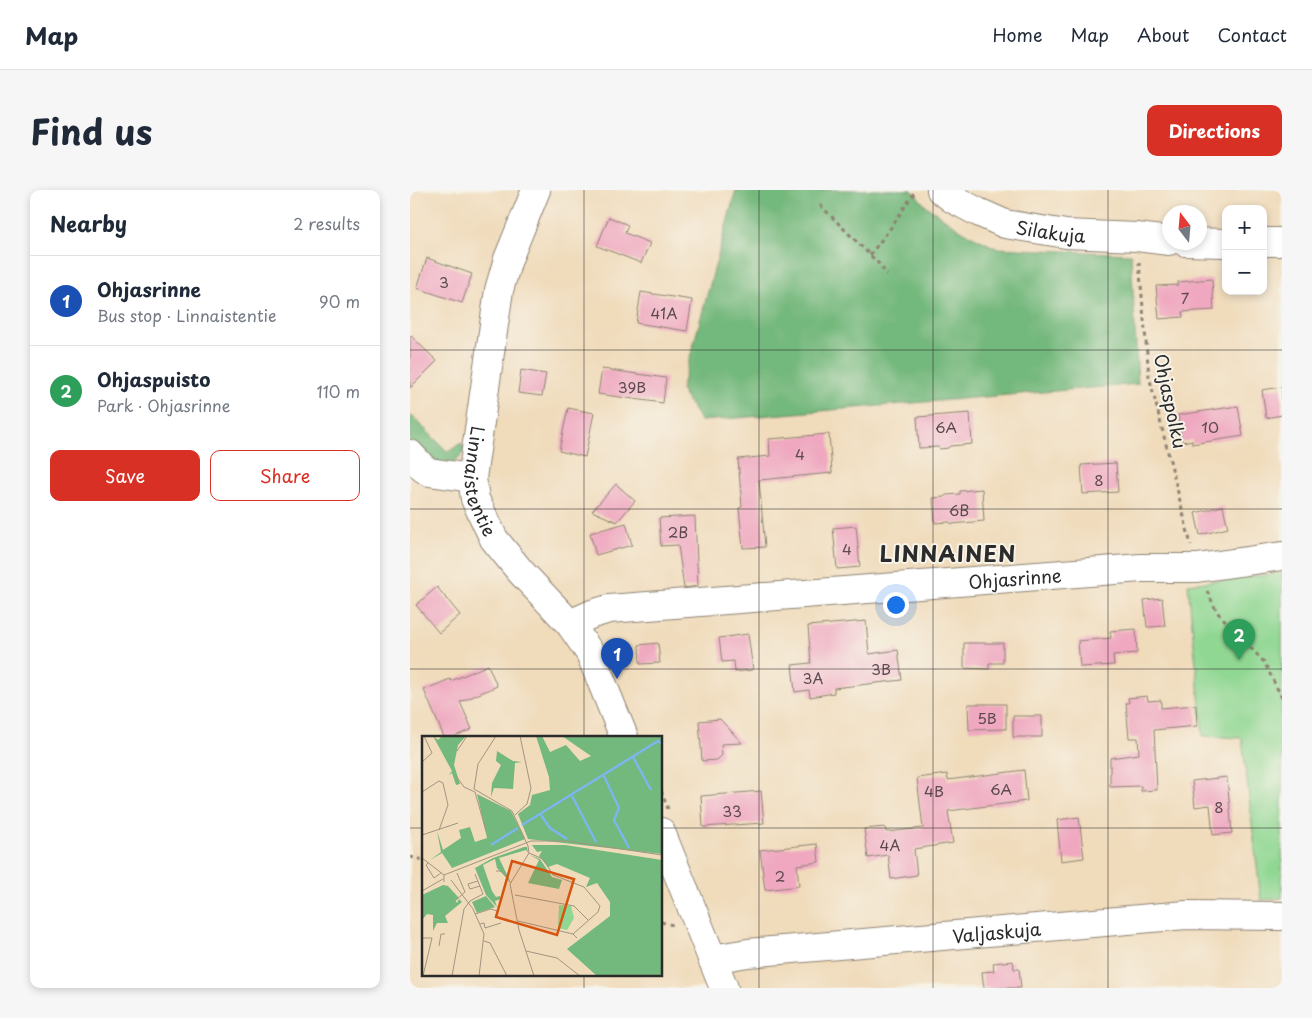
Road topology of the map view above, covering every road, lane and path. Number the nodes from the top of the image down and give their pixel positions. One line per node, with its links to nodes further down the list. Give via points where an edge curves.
1 (536, 190): 14 (street, Linnaistentie, via 499,290)
2 (916, 190): 11 (path)
3 (941, 190): 5 (street, Silakuja, via 969,208 1004,224 1066,234)
4 (820, 206): 11 (path)
5 (1137, 237): 6 (street, Silakuja); 16 (path, Ohjaspolku, via 1149,376)
6 (1162, 239)
7 (1267, 242): 8 (street)
8 (1282, 242)
9 (1207, 243): 10 (street)
10 (1222, 243)
11 (870, 255): 12 (path)
12 (887, 275)
13 (410, 454): 14 (street, via 429,472)
14 (472, 478): 17 (street, Linnaistentie, via 475,499 494,539)
15 (1282, 556): 16 (street, Ohjasrinne)
16 (1197, 568): 17 (street, Ohjasrinne, via 1132,569 619,609 592,614); 18 (path, Ohjaspolku, via 1216,612 1264,662)
17 (570, 624): 19 (street, Linnaistentie, via 590,653)
18 (1282, 698)
19 (624, 736)
20 (662, 834): 22 (street)
21 (1282, 916): 22 (street, Valjaskuja, via 1186,915 748,953)
22 (712, 959): 23 (street)
23 (724, 988)

